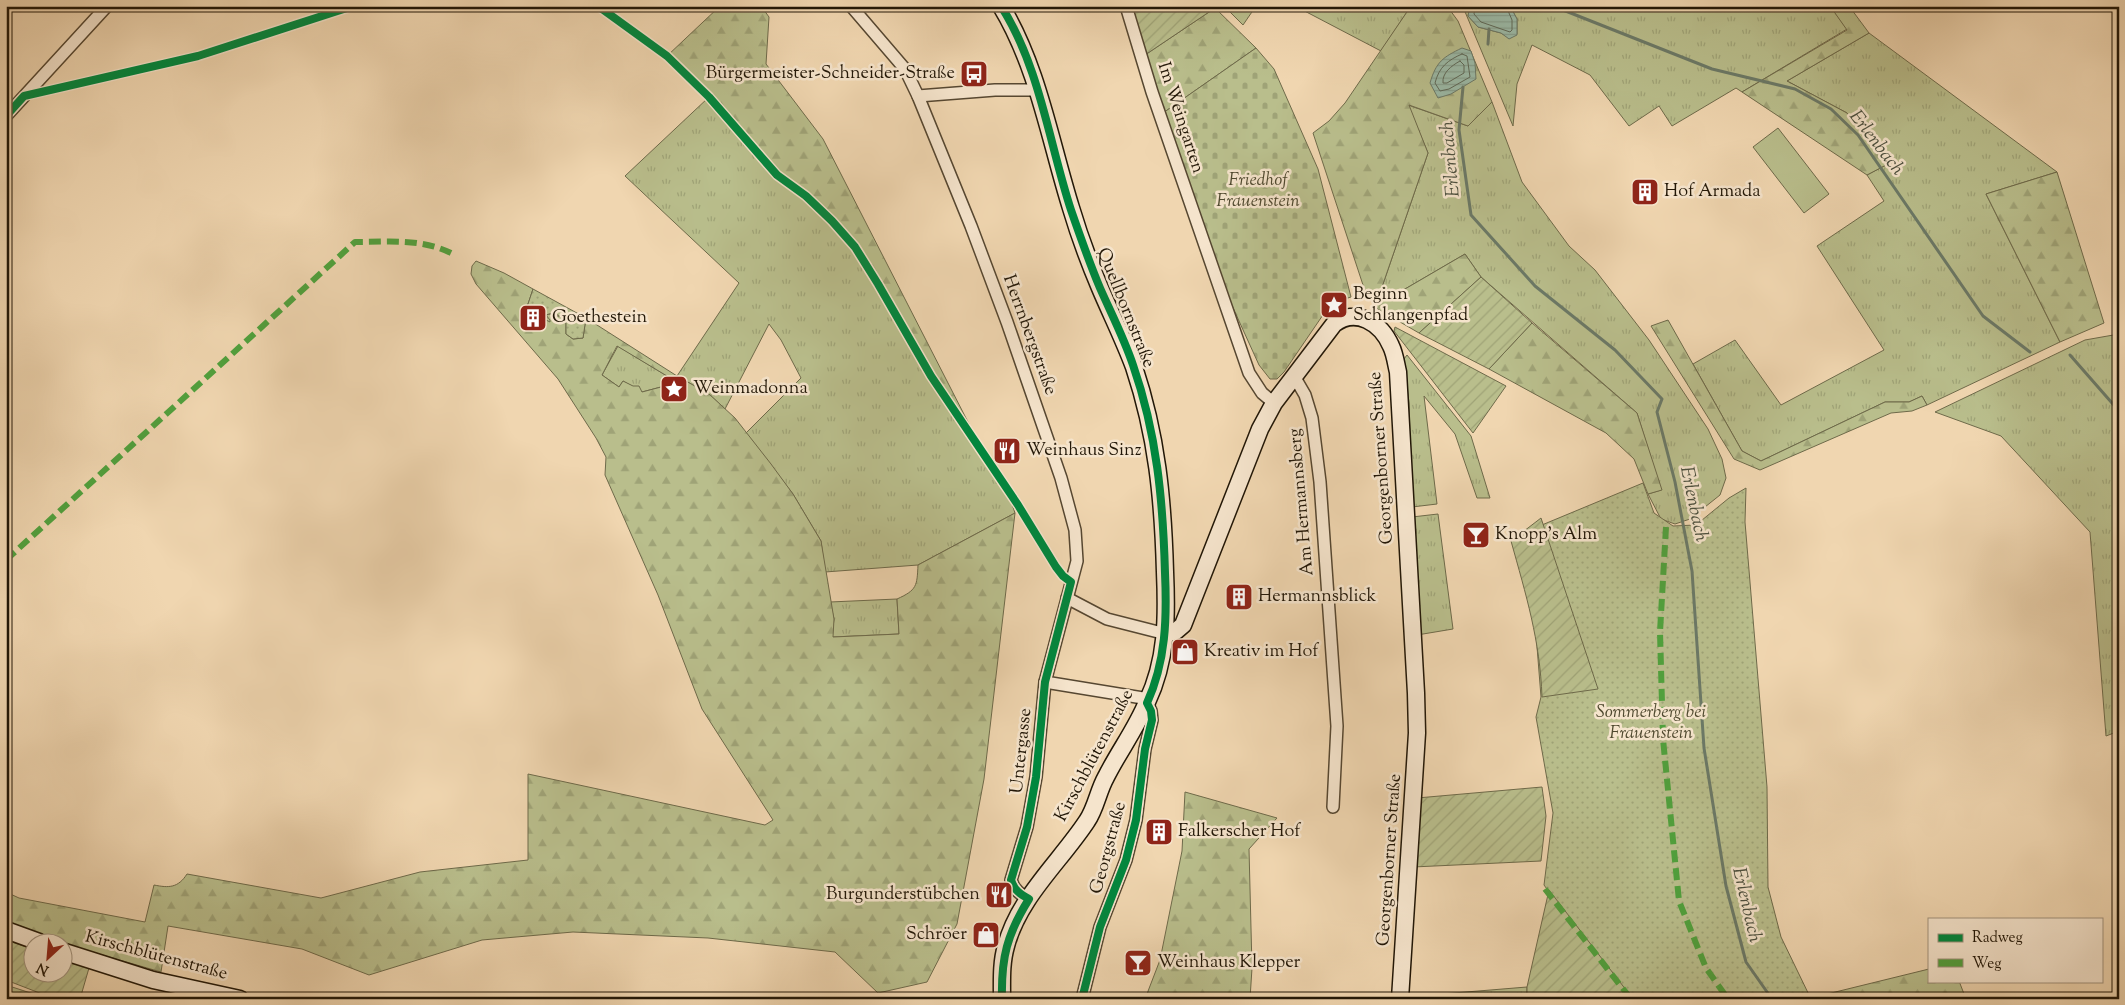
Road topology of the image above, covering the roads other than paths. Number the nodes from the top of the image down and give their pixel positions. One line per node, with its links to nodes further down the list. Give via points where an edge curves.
1 (107, 6): 7 (street)
2 (851, 6): 6 (street, Herrnbergstraße, via 905,70)
3 (1001, 6): 5 (main road, Quellbornstraße, via 1015,31)
4 (1126, 6): 9 (street, Im Weingarten, via 1152,92 1249,373 1262,393)
5 (1037, 90): 6 (street); 11 (main road, Quellbornstraße, via 1080,236 1142,392 1163,499)
6 (918, 96): 10 (street, Herrnbergstraße, via 971,226 1061,478 1076,538 1077,561)
7 (6, 116)
8 (1294, 376): 9 (main road, Georgenborner Straße); 14 (street, Am Hermannsberg, via 1306,395 1312,418 1320,482 1337,726); 22 (main road, Georgenborner Straße, via 1334,324 1348,316 1359,316 1377,326 1391,346 1396,363 1417,733)
9 (1274, 403): 11 (main road, Georgenborner Straße, via 1260,429 1183,625)
10 (1067, 598): 11 (street, via 1107,618); 12 (street, Untergasse)
11 (1166, 634): 13 (main road, Kirschblütenstraße, via 1162,660)
12 (1045, 682): 13 (street); 15 (street, Untergasse, via 1033,794 1011,880 1013,887)
13 (1148, 701): 15 (main road, Kirschblütenstraße, via 1105,779 1090,817); 21 (street, Georgstraße, via 1152,720 1136,820 1126,860 1100,927)
14 (1333, 808)
15 (1029, 899): 20 (main road, Kirschblütenstraße, via 1007,943 1002,966)
16 (6, 930): 17 (main road)
17 (22, 936)
18 (72, 954): 19 (main road, Kirschblütenstraße, via 153,980)
19 (240, 999)
20 (1002, 999)
21 (1082, 999)
22 (1400, 999)

